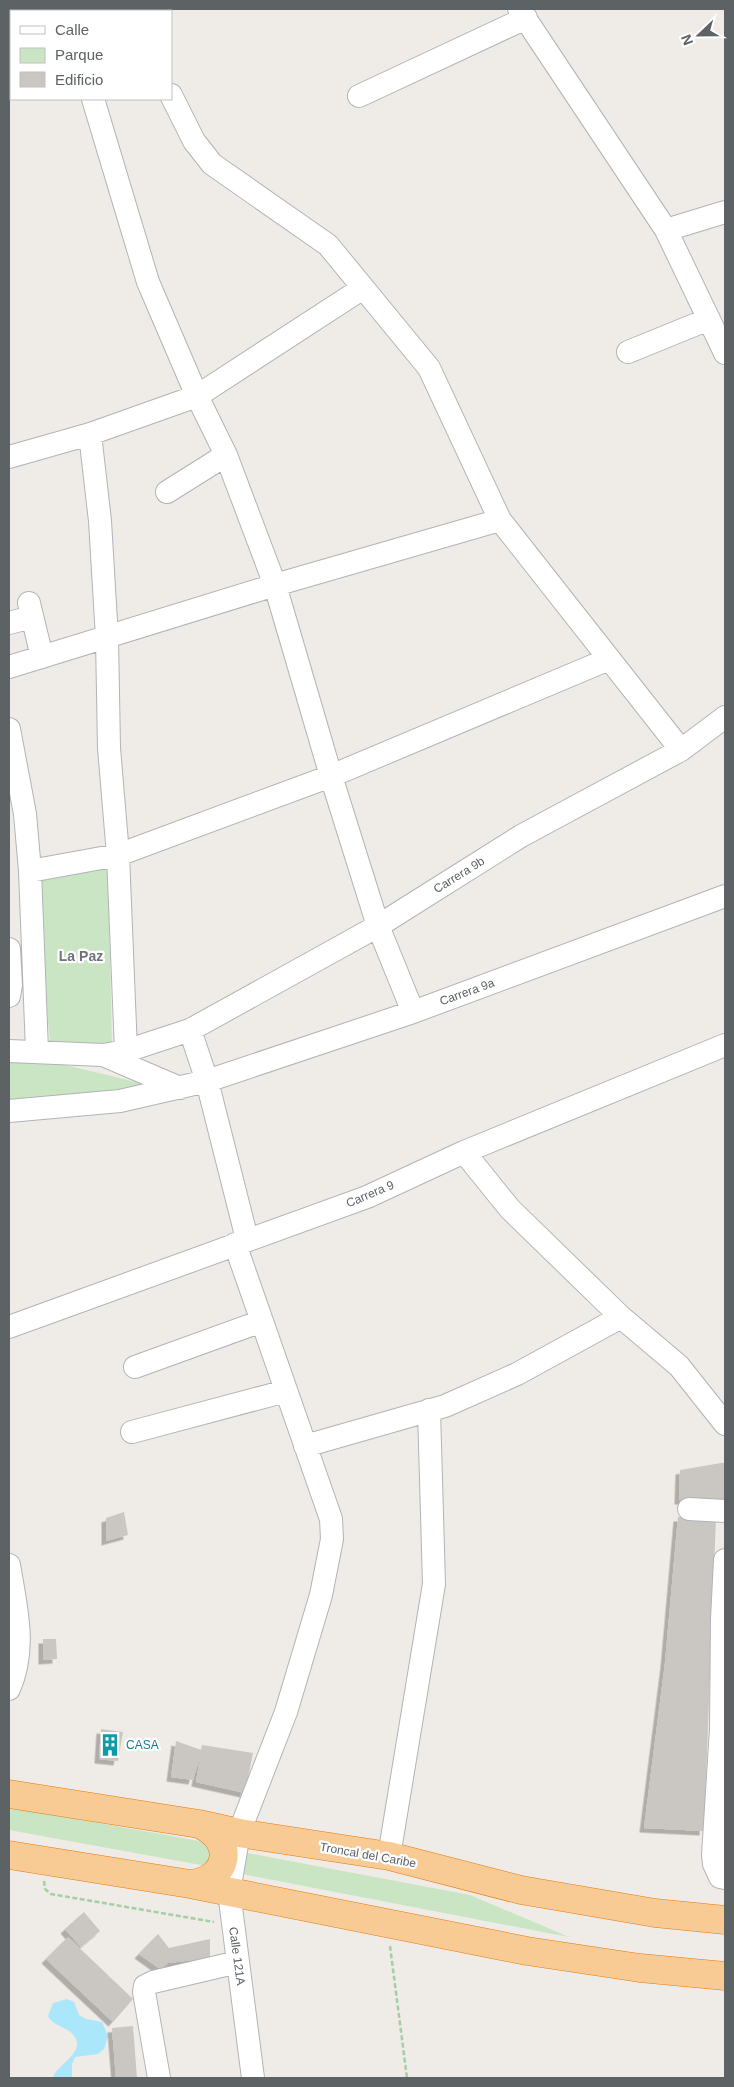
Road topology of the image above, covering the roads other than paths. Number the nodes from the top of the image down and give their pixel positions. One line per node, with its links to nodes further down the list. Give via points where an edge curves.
1 (522, 13): 2 (street); 6 (street)
2 (359, 96)
3 (172, 97): 7 (street, via 194,141 212,164 328,245)
4 (93, 100): 11 (street, via 148,282)
5 (725, 212): 6 (street)
6 (666, 230): 8 (street)
7 (363, 288): 11 (street); 16 (street, via 429,368)
8 (708, 319): 9 (street); 10 (street)
9 (628, 352)
10 (725, 353)
11 (197, 396): 12 (street); 13 (street)
12 (90, 434): 14 (street); 19 (street, via 100,521)
13 (226, 455): 15 (street); 17 (street)
14 (9, 457)
15 (168, 492)
16 (500, 520): 17 (street); 21 (street)
17 (275, 584): 19 (street); 26 (street)
18 (9, 623): 20 (street, via 30,610)
19 (107, 638): 20 (street); 27 (street, via 109,748)
20 (42, 657): 22 (street)
21 (609, 659): 25 (street); 26 (street)
22 (9, 667)
23 (725, 717): 25 (street, Carrera 9b)
24 (9, 729): 28 (street, via 26,814)
25 (681, 750): 30 (street, Carrera 9b, via 521,836)
26 (331, 776): 27 (street); 30 (street)
27 (118, 855): 28 (street); 38 (street)
28 (30, 871): 37 (street)
29 (725, 896): 33 (street, Carrera 9a)
30 (378, 926): 33 (street); 34 (street, Carrera 9b)
31 (9, 949): 32 (street)
32 (9, 996)
33 (413, 1012): 40 (street, Carrera 9a)
34 (190, 1030): 38 (street, Carrera 9b); 40 (street, Calle 121A)
35 (725, 1045): 43 (street, Carrera 9)
36 (9, 1051): 37 (street)
37 (37, 1051): 39 (street)
38 (126, 1052): 39 (street, Carrera 9b)
39 (102, 1055): 41 (street)
40 (207, 1081): 41 (street, Carrera 9a); 44 (street, Calle 121A)
41 (180, 1088): 42 (street, Carrera 9a, via 120,1101)
42 (9, 1111)
43 (464, 1152): 44 (street, Carrera 9, via 367,1197); 45 (street, via 510,1209)
44 (241, 1242): 46 (street, Calle 121A); 47 (street, Carrera 9)
45 (621, 1317): 50 (street, via 517,1374); 51 (street, via 678,1366)
46 (262, 1321): 48 (street); 49 (street, Calle 121A)
47 (9, 1327)
48 (135, 1367)
49 (286, 1391): 52 (street); 53 (street, Calle 121A)
50 (429, 1410): 53 (street); 64 (street, via 434,1584)
51 (725, 1424)
52 (132, 1432)
53 (306, 1446): 62 (street, Calle 121A, via 331,1519 332,1539 321,1595 286,1712)
54 (689, 1510): 55 (street)
55 (725, 1511)
56 (725, 1560): 59 (street)
57 (9, 1565): 58 (street, via 20,1630 19,1655)
58 (9, 1689)
59 (723, 1729): 65 (street, via 713,1855 717,1872)
60 (9, 1794): 61 (highway, Troncal del Caribe)
61 (199, 1824): 62 (highway, Troncal del Caribe); 66 (highway, via 211,1829 220,1839 224,1852 222,1865 214,1876 203,1883)
62 (239, 1833): 64 (highway, Troncal del Caribe); 67 (street, Calle 121A)
63 (9, 1855): 66 (highway)
64 (389, 1856): 68 (highway, Troncal del Caribe, via 521,1890 655,1913)
65 (725, 1878)
66 (190, 1884): 67 (highway)
67 (229, 1892): 69 (street, Calle 121A); 70 (highway, via 537,1952 640,1968)
68 (725, 1920)
69 (238, 1962): 71 (street, via 145,1986); 72 (street, Calle 121A)
70 (725, 1976)
71 (159, 2078)
72 (253, 2078)

